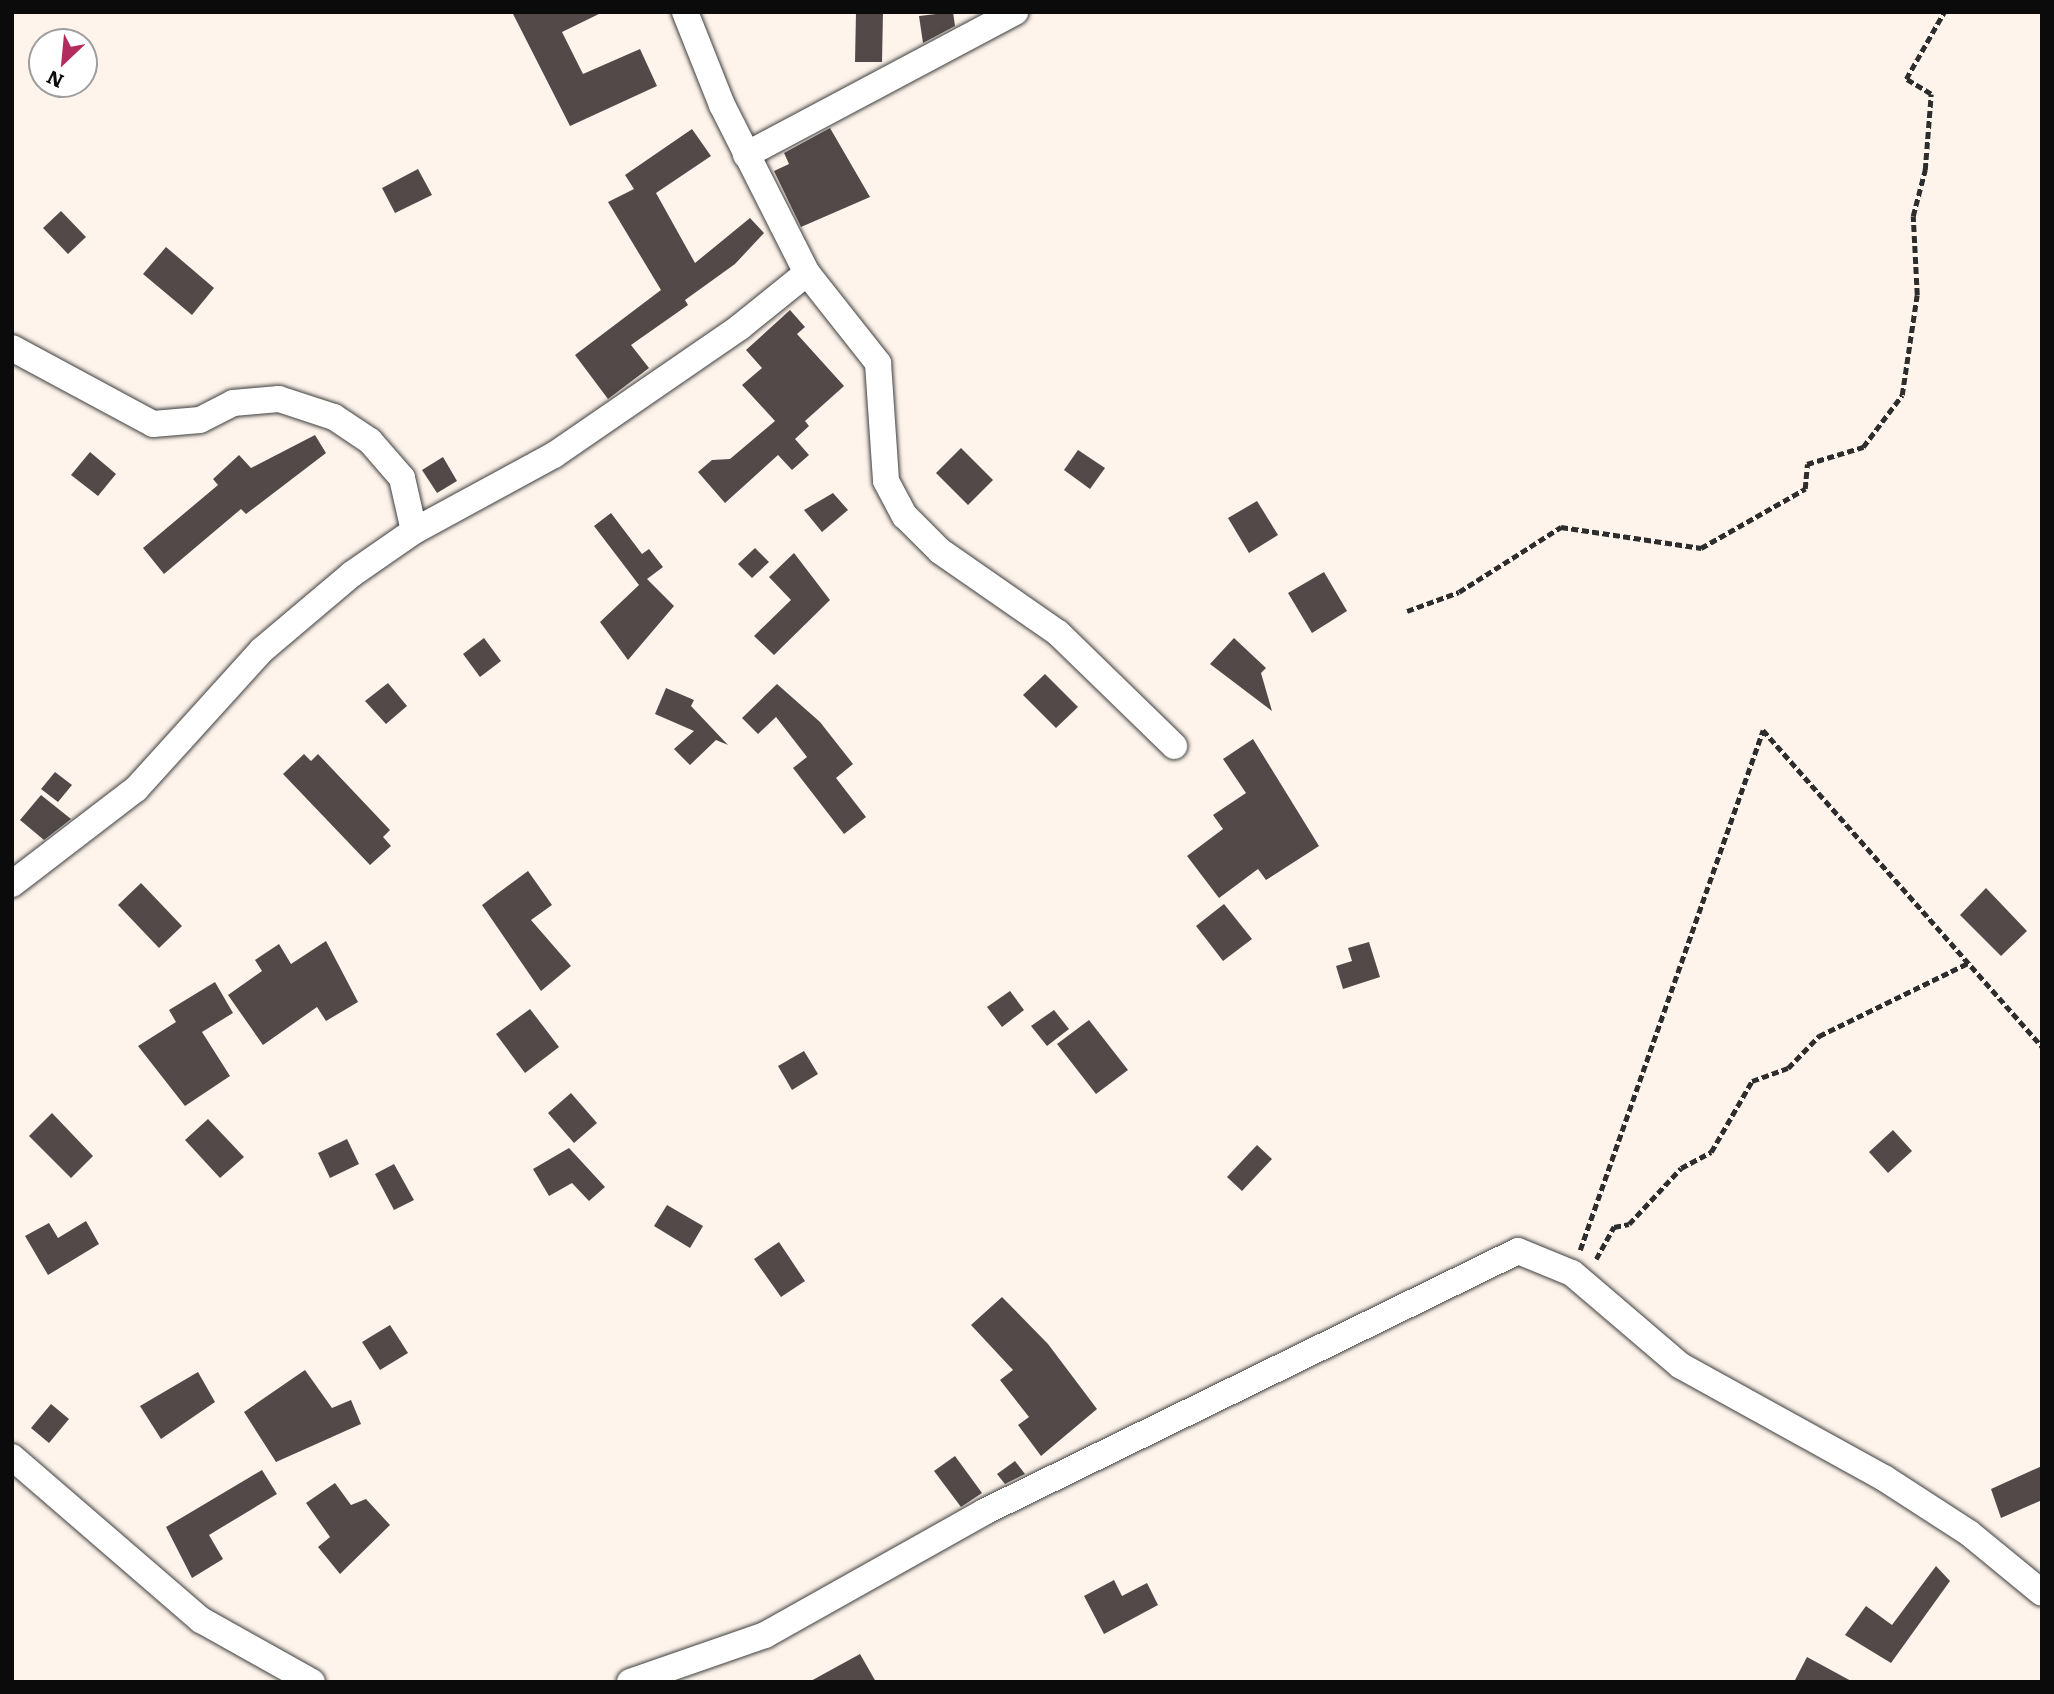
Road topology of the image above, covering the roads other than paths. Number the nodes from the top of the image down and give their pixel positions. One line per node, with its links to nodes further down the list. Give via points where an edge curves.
1 (685, 12): 3 (street)
2 (1015, 12): 3 (street)
3 (746, 155): 4 (street)
4 (807, 273): 6 (street, via 740,327 554,454); 7 (street, via 878,363 886,481 905,516 940,551 1058,633)
5 (12, 348): 6 (street, via 153,424 200,420 233,403 279,399 334,417 370,441 402,478)
6 (414, 531): 8 (street, via 352,574 262,650 136,789)
7 (1174, 746)
8 (12, 884)
9 (12, 1457): 11 (street, via 201,1620)
10 (2042, 1593): 12 (street, via 1969,1533 1884,1478 1681,1366 1572,1273 1518,1251 984,1512 765,1635)
11 (312, 1682)
12 (631, 1682)

